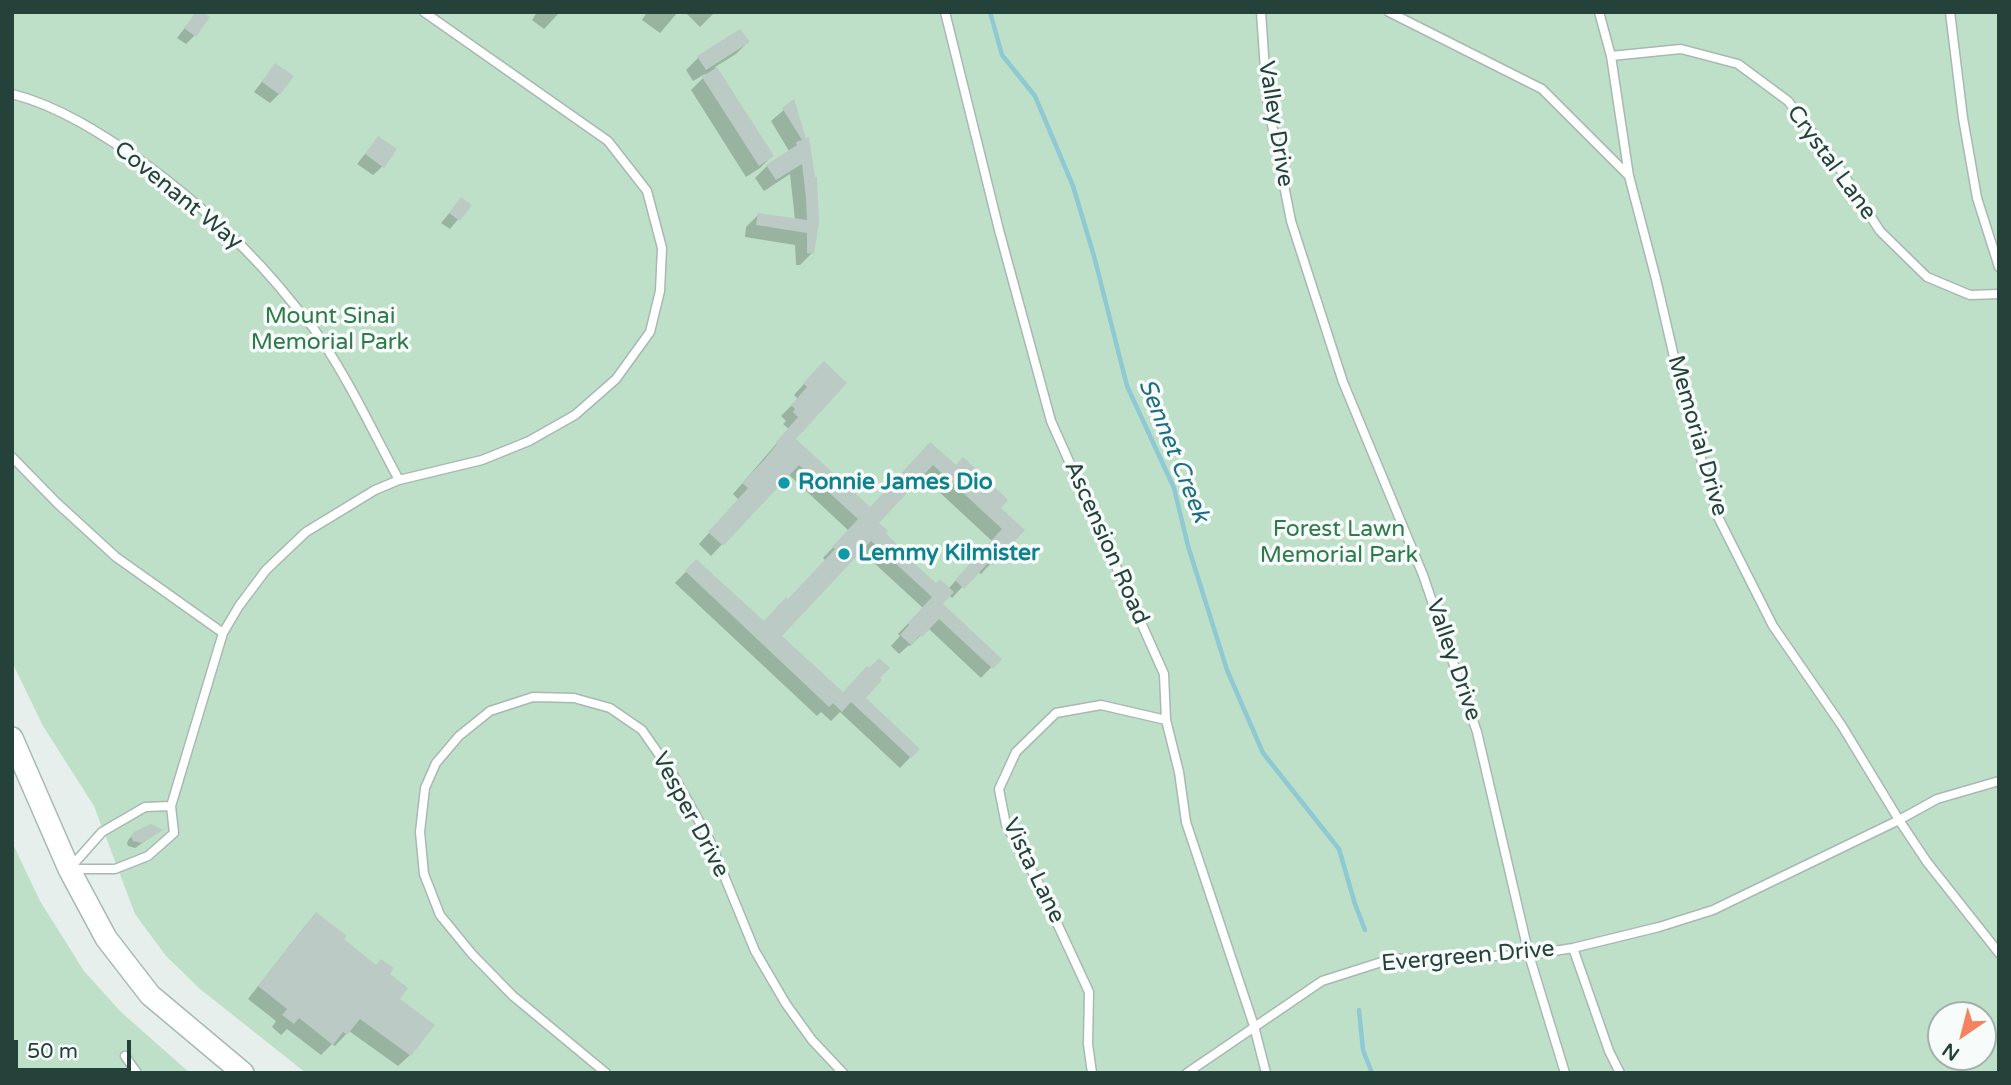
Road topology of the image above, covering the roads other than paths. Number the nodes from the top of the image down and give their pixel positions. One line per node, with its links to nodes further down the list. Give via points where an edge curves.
1 (424, 12): 13 (lane, via 608,141 647,191 662,248 660,291 650,332 616,379 575,415 482,460)
2 (945, 12): 15 (lane, Ascension Road, via 1051,421 1164,674)
3 (1261, 12): 23 (lane, Valley Drive, via 1268,99 1291,221 1343,382 1423,575 1477,732)
4 (1389, 12): 9 (lane, via 1542,89)
5 (1599, 12): 7 (lane, Memorial Drive)
6 (1950, 12): 10 (lane, via 1978,198)
7 (1611, 57): 9 (lane, Memorial Drive); 11 (lane, Crystal Lane, via 1681,49 1738,64 1788,101 1880,231 1927,277 1970,295)
8 (12, 94): 13 (lane, Covenant Way, via 67,115 107,138 163,177 223,228 271,276 318,335)
9 (1629, 176): 19 (lane, Memorial Drive, via 1718,517 1773,626)
10 (1999, 267)
11 (1999, 294)
12 (12, 457): 14 (lane, via 116,556)
13 (399, 480): 14 (lane, via 306,532 266,570)
14 (223, 633): 18 (lane)
15 (1166, 720): 24 (lane, Ascension Road, via 1186,822); 30 (lane, Vista Lane, via 1101,705 1056,713 1016,752 999,789 1006,825 1038,880 1089,992)
16 (12, 738): 20 (street)
17 (1999, 781): 19 (lane, Evergreen Drive, via 1937,799)
18 (171, 806): 20 (lane, via 145,807 102,832); 20 (lane, via 174,833 148,856 115,869)
19 (1899, 820): 21 (lane, Evergreen Drive, via 1713,910); 22 (lane, Memorial Drive)
20 (69, 869): 27 (street, via 106,938 150,995)
21 (1573, 948): 23 (lane, Evergreen Drive); 34 (lane)
22 (1999, 953)
23 (1529, 955): 24 (lane, Evergreen Drive, via 1391,959 1322,981); 33 (lane, Valley Drive)
24 (1254, 1027): 31 (lane, Evergreen Drive); 32 (lane, Ascension Road)
25 (125, 1056): 26 (lane)
26 (137, 1073)
27 (243, 1073)
28 (606, 1073): 29 (lane, Vesper Drive, via 513,996 472,954 440,915 424,874 420,832 425,788 436,763 490,711 533,697 574,698 610,708 642,730 709,839 755,951 786,1004)
29 (843, 1073)
30 (1092, 1073)
31 (1187, 1073)
32 (1266, 1073)
33 (1565, 1073)
34 (1620, 1073)

